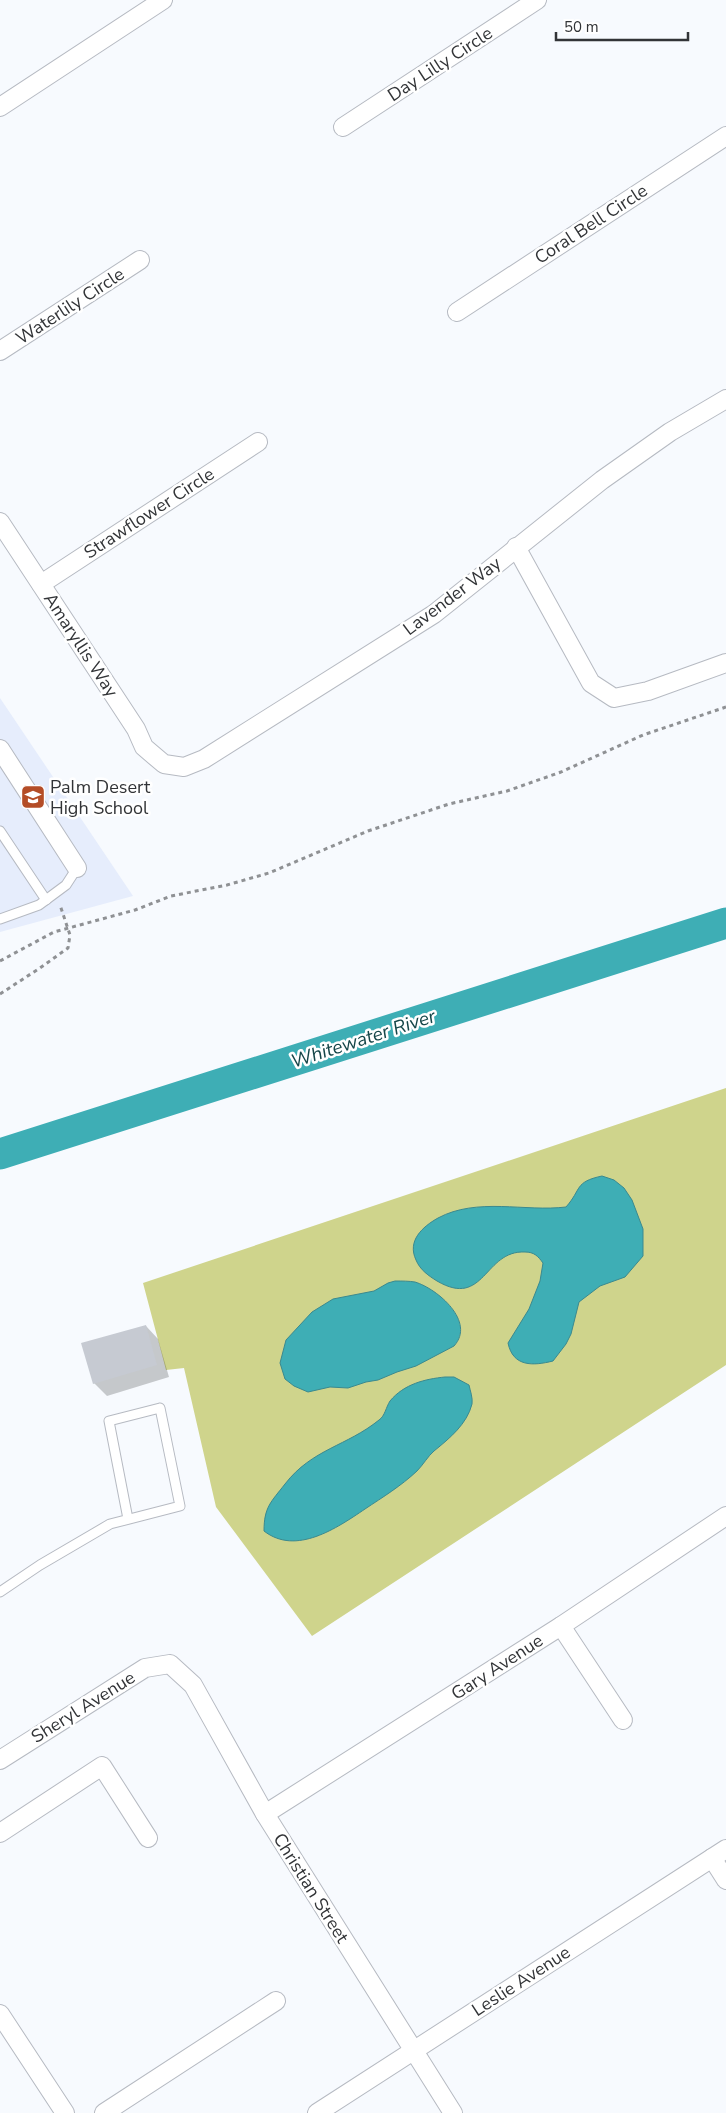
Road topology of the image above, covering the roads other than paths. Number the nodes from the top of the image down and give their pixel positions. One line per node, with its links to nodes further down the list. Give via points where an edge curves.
1 (163, 0): 3 (street)
2 (537, 0): 4 (street, Day Lilly Circle)
3 (0, 107)
4 (343, 127)
5 (726, 136): 7 (street, Coral Bell Circle)
6 (140, 260): 8 (street, Waterlily Circle)
7 (457, 312)
8 (0, 351)
9 (726, 399): 12 (street, Lavender Way, via 670,432 602,480)
10 (258, 442): 13 (street, Strawflower Circle)
11 (0, 522): 13 (street, Amaryllis Way)
12 (516, 548): 14 (street, via 591,683 614,698 648,692); 16 (street, Lavender Way, via 434,614 204,759 184,767)
13 (41, 584): 16 (street, Amaryllis Way, via 136,729 144,747)
14 (726, 663)
15 (0, 750): 18 (street)
16 (164, 764)
17 (0, 831): 19 (lane)
18 (77, 868): 19 (lane, via 66,885)
19 (46, 900): 20 (lane)
20 (0, 919)
21 (726, 1516): 24 (street, Gary Avenue)
22 (128, 1519): 22 (lane, via 180,1506 160,1408 109,1421); 23 (lane, via 110,1524)
23 (0, 1592)
24 (561, 1626): 26 (street); 28 (street, Gary Avenue)
25 (170, 1664): 27 (street, Sheryl Avenue, via 145,1668); 28 (street, Christian Street, via 193,1685)
26 (623, 1720)
27 (0, 1760)
28 (265, 1814): 35 (street, Christian Street)
29 (0, 1833): 30 (street, via 102,1766)
30 (148, 1838)
31 (719, 1854): 32 (street); 35 (street, Leslie Avenue)
32 (726, 1880)
33 (276, 2001): 37 (street)
34 (0, 2014): 36 (street)
35 (413, 2051): 38 (street, Leslie Avenue); 39 (street, Christian Street)
36 (65, 2113)
37 (104, 2113)
38 (317, 2113)
39 (453, 2113)

